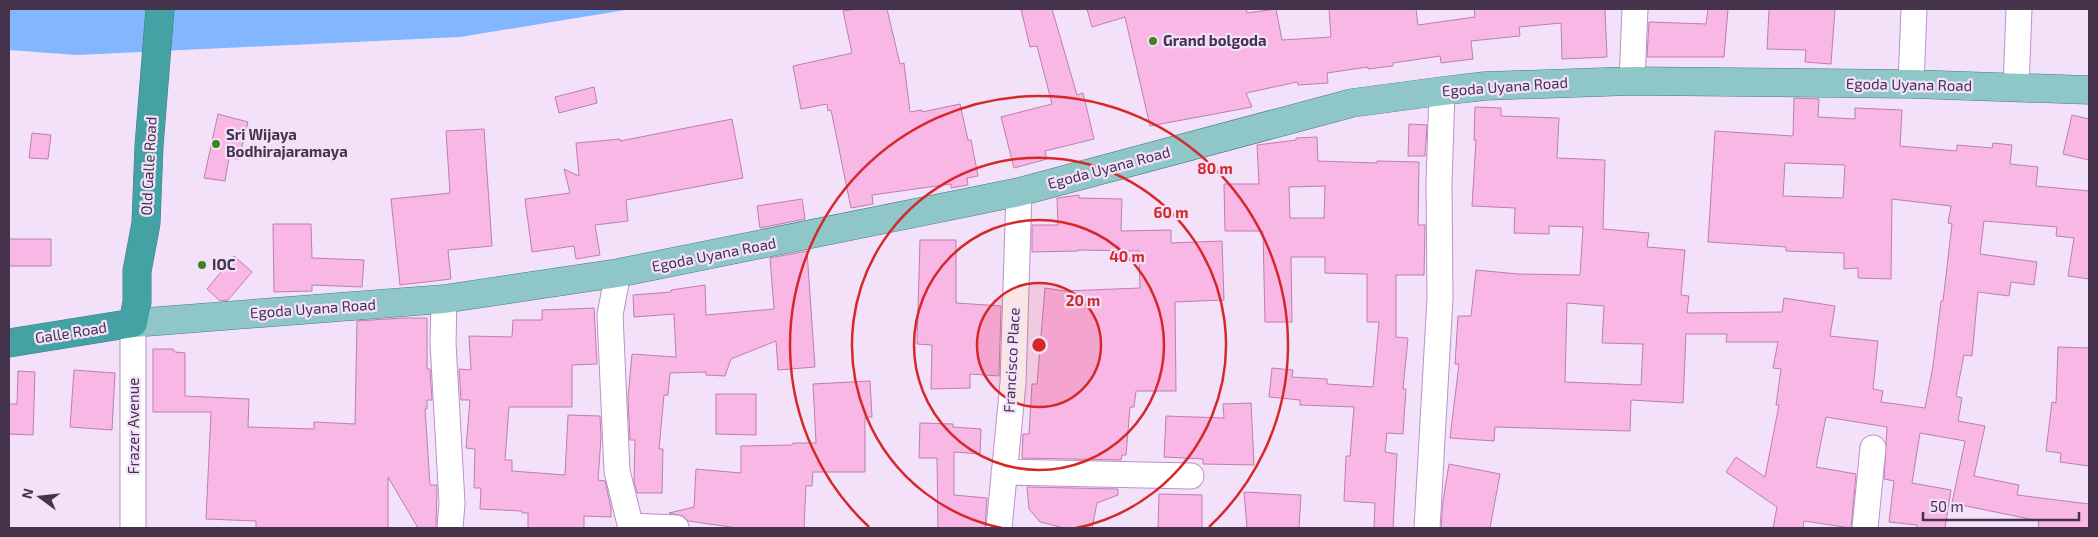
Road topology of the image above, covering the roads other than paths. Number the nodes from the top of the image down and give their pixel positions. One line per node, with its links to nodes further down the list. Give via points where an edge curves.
1 (160, 9): 13 (highway, Old Galle Road, via 146,223 137,271)
2 (1635, 9): 5 (street)
3 (1914, 9): 6 (street)
4 (2019, 9): 7 (street)
5 (1632, 81): 6 (main road, Egoda Uyana Road); 9 (main road, Egoda Uyana Road, via 1485,86)
6 (1911, 84): 7 (main road, Egoda Uyana Road)
7 (2016, 88): 8 (main road, Egoda Uyana Road)
8 (2089, 90)
9 (1442, 91): 10 (main road, Egoda Uyana Road, via 1352,104); 23 (street, via 1440,298)
10 (1019, 192): 11 (main road, Egoda Uyana Road); 16 (street, Francisco Place, via 1013,383)
11 (618, 273): 12 (main road, Egoda Uyana Road); 18 (street, via 610,315 617,471)
12 (444, 299): 13 (main road, Egoda Uyana Road); 20 (street, via 443,343 452,503)
13 (133, 323): 14 (highway, Galle Road); 19 (street, Frazer Avenue)
14 (9, 343)
15 (1873, 448): 24 (street)
16 (1004, 472): 17 (street); 22 (street, Francisco Place)
17 (1191, 476)
18 (630, 527): 21 (street)
19 (132, 528)
20 (450, 528)
21 (676, 528)
22 (999, 528)
23 (1426, 528)
24 (1865, 528)

